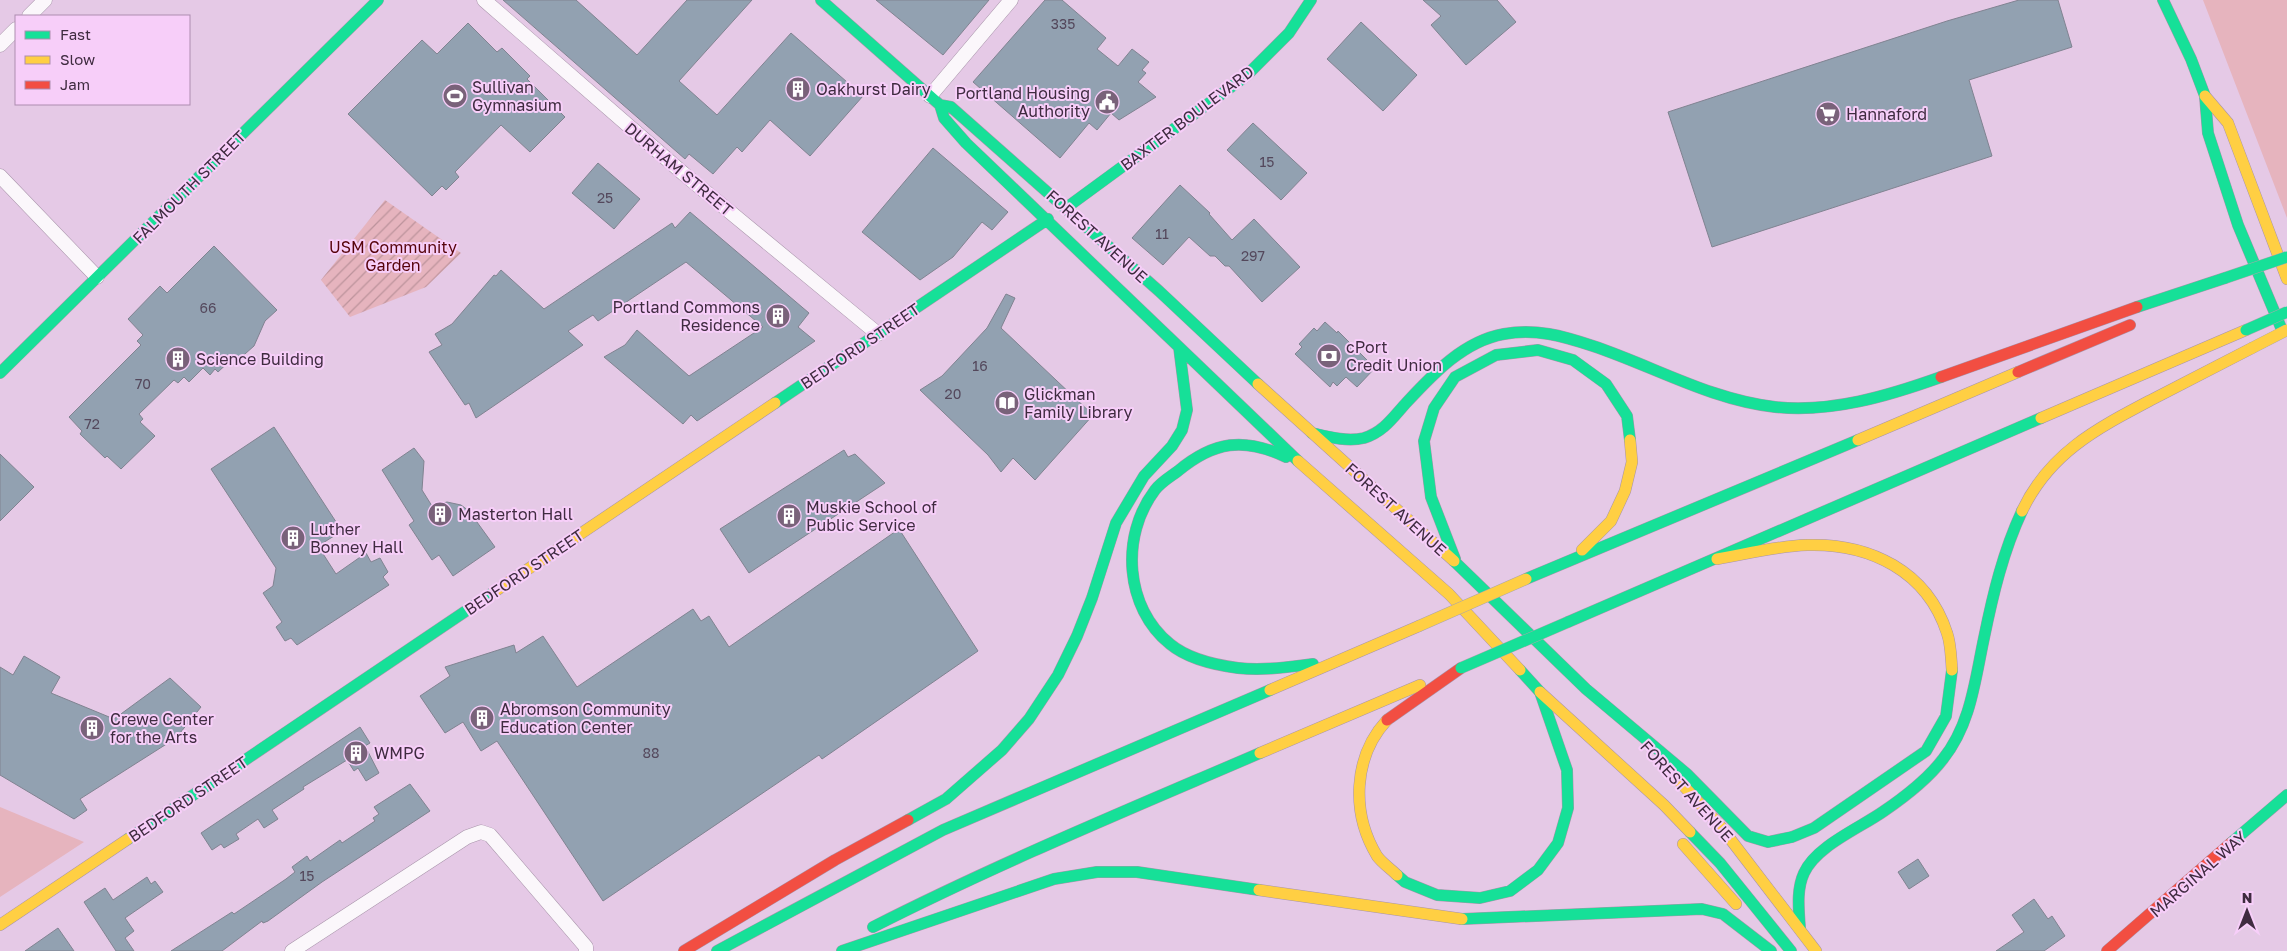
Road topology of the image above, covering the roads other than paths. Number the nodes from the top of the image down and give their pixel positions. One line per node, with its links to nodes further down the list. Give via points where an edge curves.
1 (45, 0): 8 (street)
2 (378, 0): 17 (main road, FALMOUTH STREET)
3 (484, 0): 24 (street, DURHAM STREET, via 684,174)
4 (821, 0): 12 (main road, FOREST AVENUE)
5 (1011, 0): 12 (street)
6 (1311, 0): 14 (main road, BAXTER BOULEVARD, via 1288,33 1246,76)
7 (2162, 0): 11 (main road)
8 (29, 15)
9 (15, 30): 10 (street)
10 (0, 45)
11 (2205, 96): 18 (main road, via 2228,123); 25 (main road, via 2208,133 2238,225)
12 (935, 100): 14 (main road, FOREST AVENUE, via 951,107); 15 (main road, FOREST AVENUE, via 944,118 966,142)
13 (0, 176): 17 (street)
14 (1066, 208): 15 (street, BAXTER BOULEVARD); 28 (main road, FOREST AVENUE)
15 (1048, 219): 24 (main road, BEDFORD STREET); 26 (main road, FOREST AVENUE)
16 (2287, 258): 19 (main road, bridge)
17 (97, 277): 27 (main road, FALMOUTH STREET)
18 (2287, 279)
19 (2226, 281): 20 (main road); 28 (main road, via 1919,384 1861,402 1820,408 1778,408 1718,394 1605,350 1564,337 1522,330 1482,339 1445,361 1380,431 1353,440)
20 (2163, 311)
21 (2287, 312): 30 (main road, bridge)
22 (2144, 319): 31 (main road)
23 (2287, 330): 42 (main road, bridge, via 2105,425 2070,447 2043,477 2021,512 1999,569 1970,705 1955,742 1931,774 1901,801 1819,853 1806,868 1798,900)
24 (878, 334): 41 (main road, BEDFORD STREET)
25 (2287, 340)
26 (1180, 347): 29 (main road, FOREST AVENUE); 45 (main road, via 1187,410 1182,430 1144,476 1116,523 1077,636 1058,675 1029,719 1002,750 946,799 835,860)
27 (0, 373)
28 (1311, 433): 32 (main road, FOREST AVENUE)
29 (1303, 466): 33 (main road, via 1266,447 1239,443 1211,449 1190,461 1155,490 1144,508 1132,550 1135,589 1143,612 1155,630 1170,644 1208,662 1249,668); 35 (main road, FOREST AVENUE, via 1449,594)
30 (1717, 559): 34 (main road, bridge); 36 (main road, via 1806,545 1826,545 1866,552 1912,577 1926,591 1948,635 1953,675 1946,716 1926,751 1814,828 1768,842 1748,836 1687,774)
31 (1568, 561): 32 (main road, via 1611,521 1625,491 1632,462 1627,416 1600,379 1574,360 1538,350 1496,355 1455,377 1434,408 1424,441 1428,480 1431,497); 33 (main road, bridge)
32 (1458, 565): 36 (main road, FOREST AVENUE)
33 (1334, 662): 46 (main road, via 943,830)
34 (1461, 668): 35 (main road, via 1386,721 1366,749 1358,784 1361,820 1378,857 1405,882 1437,894 1480,898 1510,891 1538,870 1558,843 1568,808 1567,770); 47 (main road, via 1043,846 928,899)
35 (1540, 692): 37 (main road, FOREST AVENUE)
36 (1636, 734): 42 (main road, FOREST AVENUE, via 1721,828)
37 (1590, 736): 39 (main road); 50 (main road, FOREST AVENUE, via 1720,863)
38 (2287, 795): 52 (main road, MARGINAL WAY)
39 (1656, 813)
40 (1675, 835): 49 (main road, via 1740,909)
41 (0, 925)
42 (1800, 929): 51 (main road, FOREST AVENUE)
43 (292, 951): 44 (street, via 467,836 481,832 490,835 586,947)
44 (586, 951)
45 (684, 951)
46 (717, 951)
47 (828, 951)
48 (842, 951): 49 (main road, via 1054,879 1096,872 1137,872 1464,919 1702,909 1722,914)
49 (1771, 951)
50 (1791, 951)
51 (1816, 951)
52 (2108, 951)

